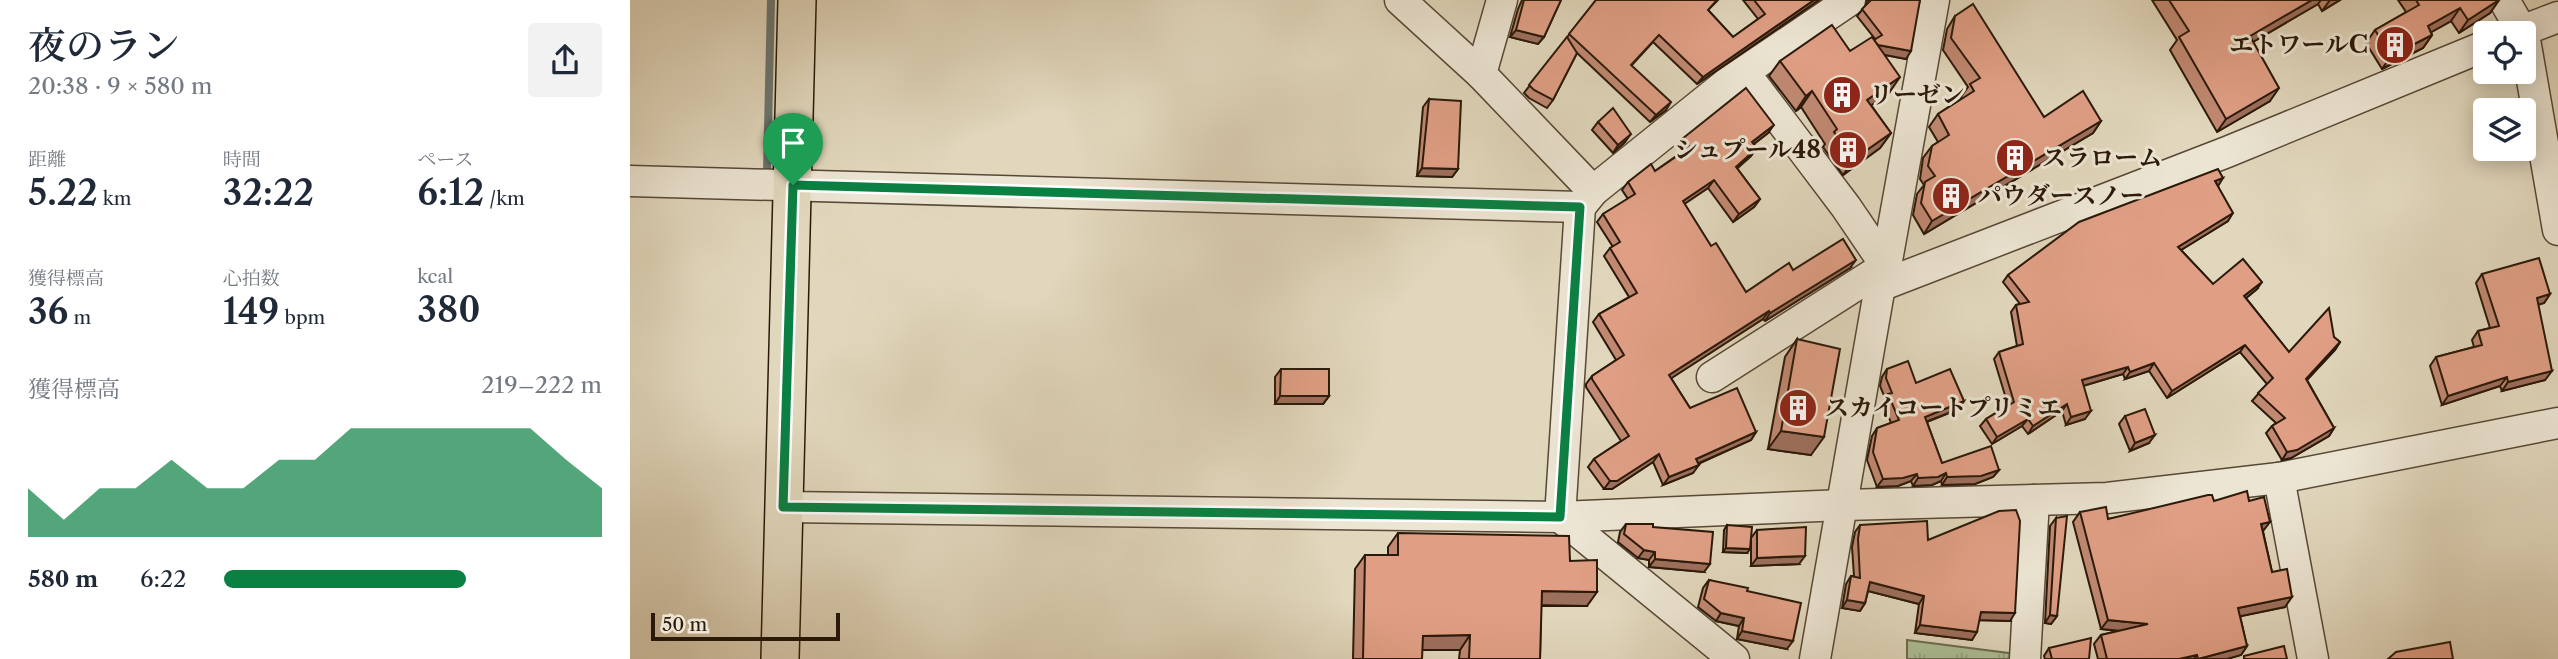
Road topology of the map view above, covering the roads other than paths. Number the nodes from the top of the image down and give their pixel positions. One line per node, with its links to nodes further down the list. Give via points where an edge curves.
1 (797, 0): 15 (main road)
2 (1400, 0): 12 (street)
3 (1502, 0): 12 (street)
4 (1850, 0): 11 (street)
5 (1934, 0): 18 (street)
6 (2504, 0): 8 (street)
7 (2558, 17): 9 (street)
8 (2515, 21)
9 (2536, 27)
10 (2473, 51): 18 (street, via 2214,157)
11 (1744, 72): 16 (street); 18 (street, via 1846,207)
12 (1481, 74): 16 (street)
13 (2531, 84): 17 (street)
14 (630, 181): 15 (street)
15 (793, 185): 16 (street); 24 (main road)
16 (1587, 199): 25 (street)
17 (2558, 230)
18 (1883, 276): 19 (street); 23 (street)
19 (1712, 377)
20 (2558, 423): 21 (street)
21 (2280, 478): 22 (street, via 2107,498); 30 (street)
22 (2034, 500): 23 (street); 29 (street)
23 (1843, 505): 25 (street); 26 (street)
24 (783, 507): 25 (street); 27 (main road)
25 (1560, 517): 28 (street)
26 (1819, 656)
27 (780, 659)
28 (1734, 659)
29 (2025, 659)
30 (2314, 659)

